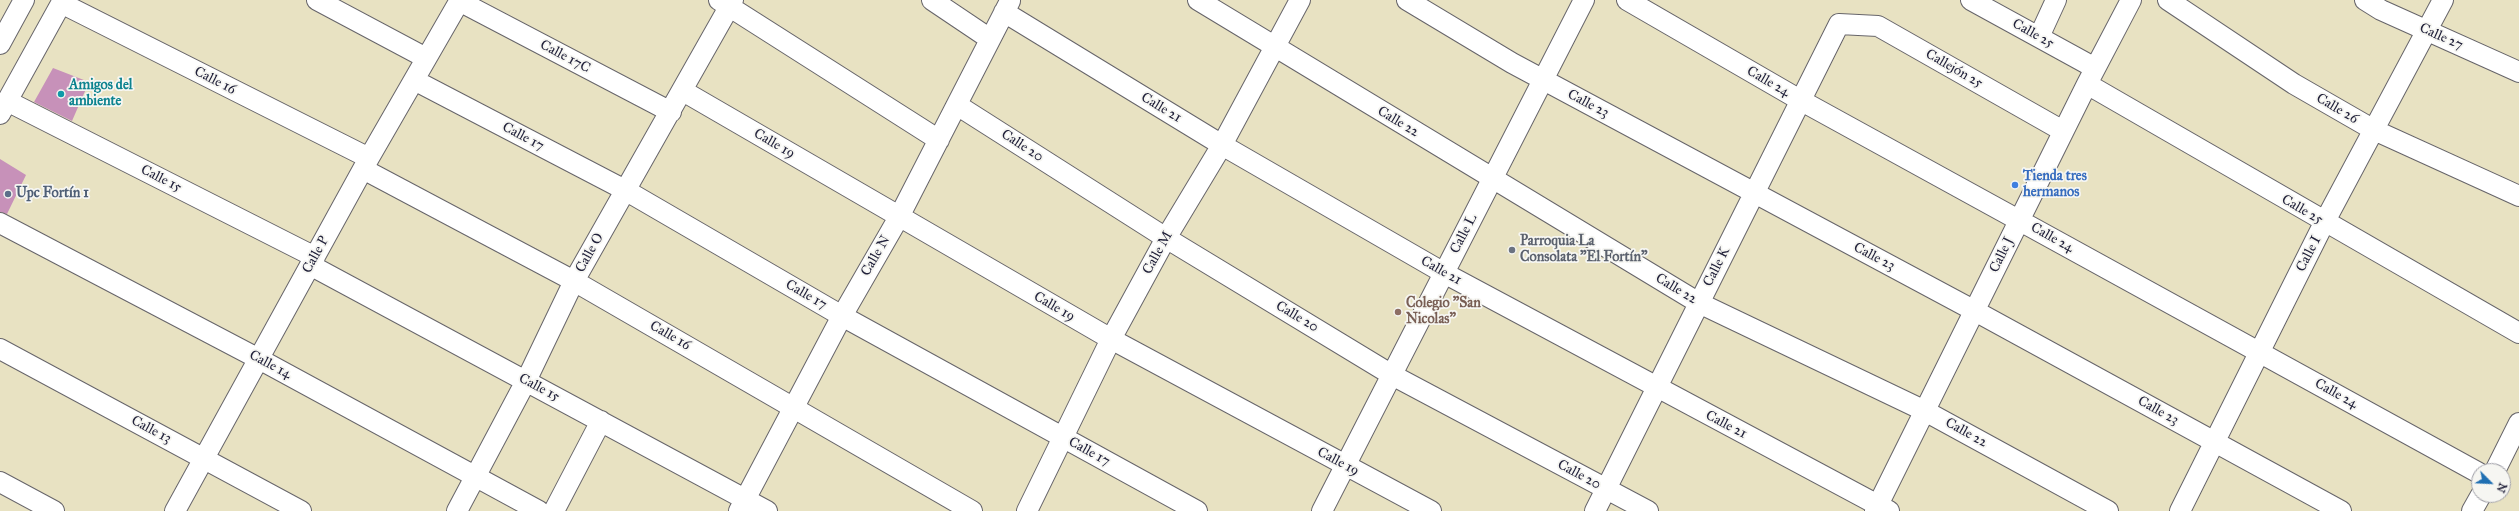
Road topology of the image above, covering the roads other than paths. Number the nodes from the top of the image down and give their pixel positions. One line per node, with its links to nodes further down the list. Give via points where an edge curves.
1 (24, 0): 23 (street)
2 (317, 0): 25 (street)
3 (460, 0): 25 (street, Calle P); 34 (street, Calle 17C)
4 (932, 0): 22 (street)
5 (1198, 0): 24 (street, Calle 22)
6 (1300, 0): 24 (street, Calle M)
7 (1584, 0): 29 (street, Calle L)
8 (1627, 0): 31 (street, Calle 24)
9 (1971, 0): 21 (street, Calle 25)
10 (2056, 0): 21 (street)
11 (2131, 0): 27 (street, Calle J)
12 (2168, 0): 35 (street, Calle 26, via 2294,84)
13 (2365, 0): 20 (street, Calle 27)
14 (2443, 0): 20 (street, Calle I)
15 (1410, 1): 29 (street, Calle 23)
16 (62, 2): 33 (street); 39 (street, Calle 16)
17 (727, 2): 30 (street, Calle O); 37 (street)
18 (1007, 6): 22 (street, Calle N); 38 (street, Calle 21)
19 (1839, 24): 31 (street, Calle K); 36 (street, Callejón 25, via 1878,26)
20 (2427, 30): 26 (street, Calle 27); 35 (street, Calle I)
21 (2039, 37): 27 (street, Calle 25)
22 (990, 39): 32 (street, Calle N)
23 (0, 44)
24 (1275, 48): 38 (street, Calle M); 40 (street, Calle 22)
25 (426, 58): 28 (street, Calle P)
26 (2519, 72)
27 (2091, 76): 36 (street, Calle J); 46 (street, Calle 25)
28 (414, 80): 39 (street, Calle P); 41 (street, Calle 17)
29 (1543, 80): 40 (street, Calle L); 42 (street, Calle 23)
30 (683, 91): 34 (street, Calle O); 44 (street, Calle 19)
31 (1800, 100): 42 (street, Calle K); 45 (street, Calle 24)
32 (956, 104): 37 (street, Calle N); 48 (street, Calle 20)
33 (4, 107): 49 (street, Calle 15)
34 (671, 112): 41 (street, Calle O)
35 (2374, 130): 43 (street, Calle 26); 46 (street, Calle I)
36 (2064, 131): 45 (street, Calle J)
37 (939, 140): 44 (street, Calle N)
38 (1222, 145): 48 (street, Calle M); 50 (street, Calle 21)
39 (366, 164): 49 (street, Calle P); 51 (street, Calle 16)
40 (1492, 179): 50 (street, Calle L); 52 (street, Calle 22)
41 (625, 190): 51 (street, Calle O); 54 (street, Calle 17)
42 (1754, 193): 52 (street, Calle K); 53 (street, Calle 23)
43 (2519, 196)
44 (899, 217): 54 (street, Calle N); 56 (street, Calle 19)
45 (2019, 220): 53 (street, Calle J); 58 (street, Calle 24)
46 (2324, 223): 55 (street, Calle 25); 58 (street, Calle I)
47 (0, 224): 59 (street, Calle 14)
48 (1166, 238): 56 (street, Calle M); 60 (street, Calle 20)
49 (312, 261): 59 (street, Calle P); 61 (street, Calle 15)
50 (1444, 273): 60 (street, Calle L); 62 (street, Calle 21)
51 (574, 281): 61 (street, Calle O); 63 (street, Calle 16)
52 (1699, 303): 62 (street, Calle K); 64 (street, Calle 22)
53 (1975, 311): 64 (street, Calle J); 68 (street, Calle 23)
54 (842, 316): 63 (street, Calle N); 67 (street, Calle 17)
55 (2519, 333)
56 (1111, 339): 67 (street, Calle M); 71 (street, Calle 19)
57 (0, 349): 69 (street, Calle 13)
58 (2259, 352): 68 (street, Calle I); 72 (street, Calle 24)
59 (258, 359): 69 (street, Calle P); 73 (street, Calle 14)
60 (1392, 374): 71 (street, Calle L); 75 (street, Calle 20)
61 (526, 381): 65 (street, Calle 15); 73 (street, Calle O)
62 (1656, 388): 75 (street, Calle K); 77 (street, Calle 21)
63 (794, 407): 76 (street, Calle N); 85 (street, Calle 16)
64 (1925, 411): 77 (street, Calle J); 92 (street, Calle 22)
65 (601, 421): 76 (street, Calle 15); 83 (street)
66 (2519, 423): 70 (street)
67 (1064, 438): 86 (street, Calle M); 87 (street, Calle 17)
68 (2214, 442): 93 (street, Calle I); 94 (street, Calle 23)
69 (204, 458): 79 (street, Calle P); 80 (street, Calle 13)
70 (2499, 463)
71 (1345, 466): 88 (street, Calle L); 89 (street, Calle 19)
72 (2471, 469)
73 (475, 478): 81 (street, Calle O); 82 (street, Calle 14)
74 (0, 482): 78 (street)
75 (1605, 490): 90 (street, Calle K); 91 (street, Calle 20)
76 (742, 504): 84 (street, Calle 15)
77 (1881, 509)
78 (54, 511)
79 (175, 511)
80 (301, 511)
81 (457, 511)
82 (539, 511)
83 (554, 511)
84 (767, 511)
85 (972, 511)
86 (1027, 511)
87 (1197, 511)
88 (1322, 511)
89 (1431, 511)
90 (1595, 511)
91 (1648, 511)
92 (2108, 511)
93 (2180, 511)
94 (2341, 511)

